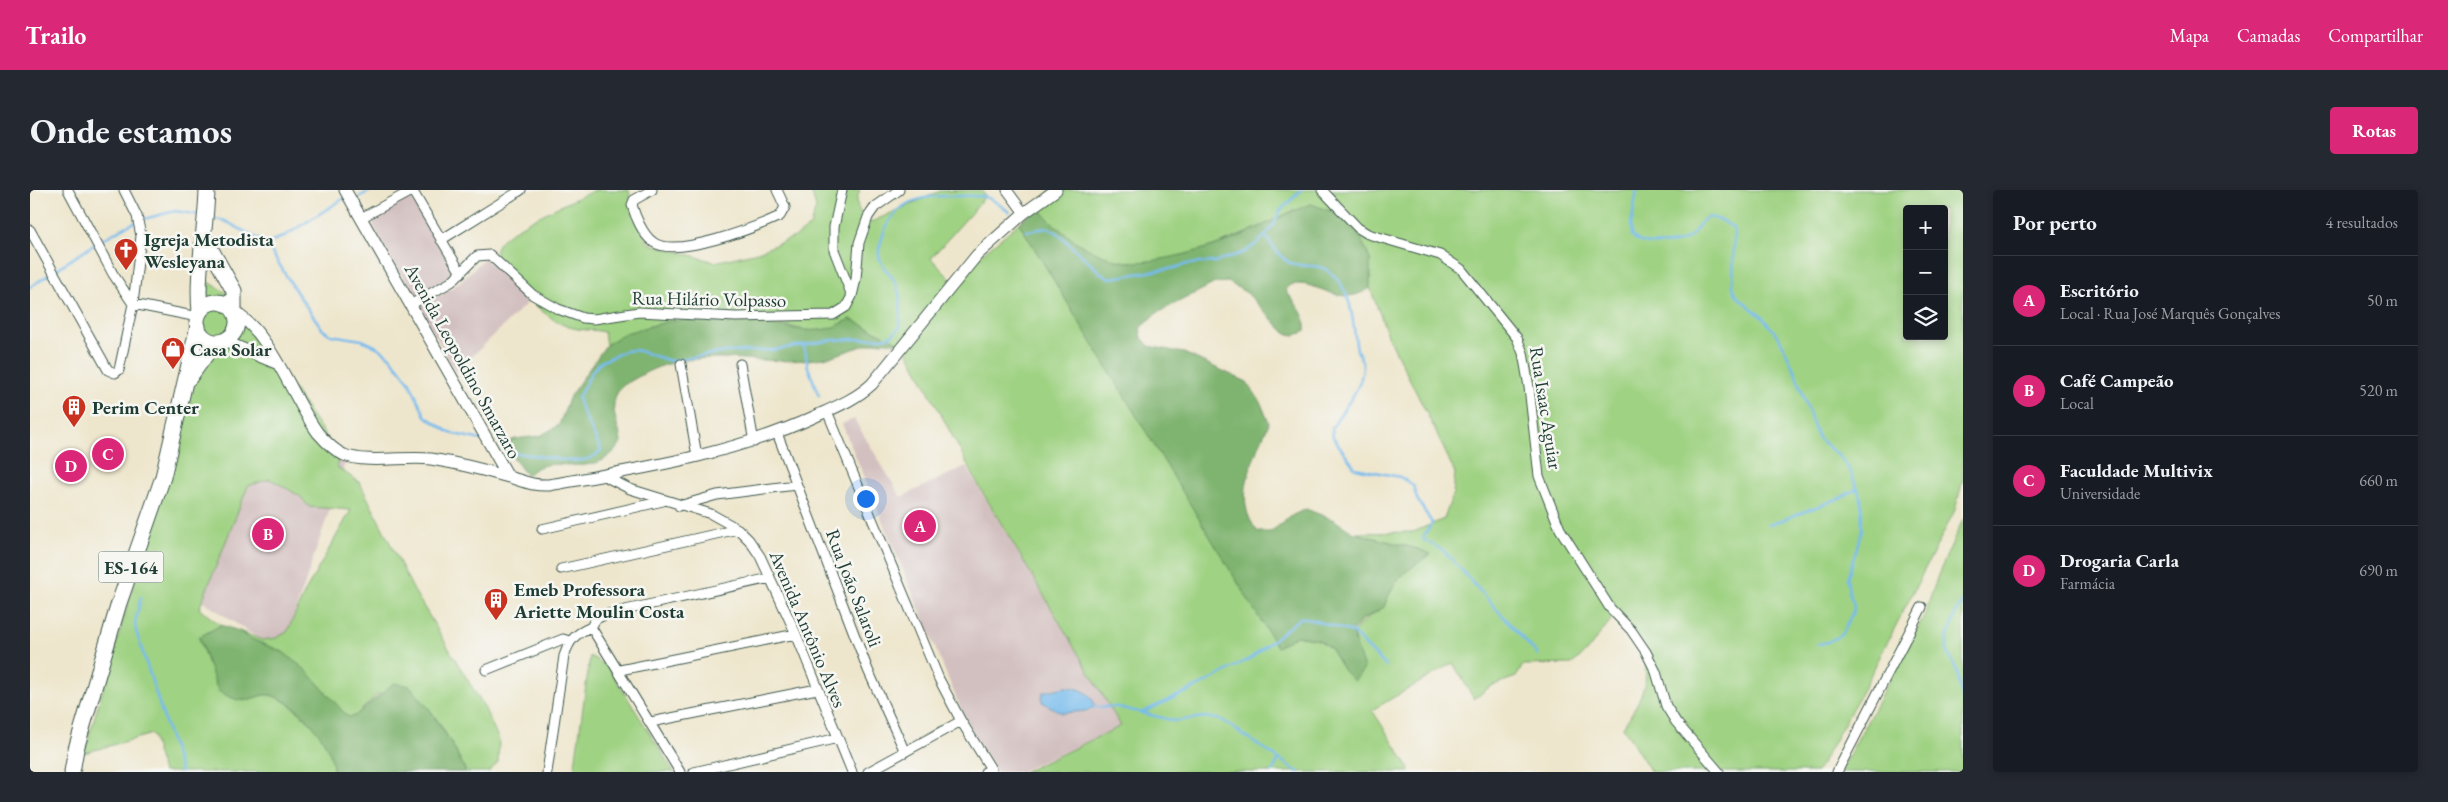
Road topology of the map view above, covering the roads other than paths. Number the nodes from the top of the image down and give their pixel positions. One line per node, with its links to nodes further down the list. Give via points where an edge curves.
1 (68, 190): 21 (street)
2 (124, 190): 21 (street, via 138,220 140,245)
3 (346, 190): 15 (street, Avenida Leopoldino Smarzaro)
4 (413, 190): 15 (street); 18 (street)
5 (521, 190): 18 (street)
6 (652, 190): 7 (street, via 634,200 632,205 646,235 653,242 666,246 689,245 729,236 780,216 785,207)
7 (777, 190)
8 (842, 190): 20 (street, via 834,228 834,250)
9 (899, 190): 20 (street, via 875,207 868,217 859,243)
10 (1007, 190): 14 (street)
11 (1056, 190): 14 (street, Avenida Leopoldino Smarzaro)
12 (1322, 190): 63 (street, Rua Isaac Aguiar, via 1368,234 1440,255 1461,269 1517,338 1529,387 1539,476 1560,529 1610,608 1646,652 1666,706 1676,722)
13 (207, 196): 17 (highway, ES-164)
14 (1024, 213): 30 (street, Avenida Leopoldino Smarzaro, via 977,255 872,384 862,393)
15 (361, 218): 22 (street, Avenida Leopoldino Smarzaro)
16 (30, 230): 21 (street, via 111,373 119,370)
17 (205, 233): 23 (highway, ES-164, via 234,292); 24 (highway, ES-164, via 199,276)
18 (441, 240): 19 (street)
19 (461, 273): 20 (street, Rua Hilário Volpasso, via 477,256 490,255 533,295 573,316 594,318 647,312 736,317 824,316 846,307); 22 (street, Rua Hilário Volpasso)
20 (852, 296)
21 (133, 304): 24 (street)
22 (412, 304): 35 (street, Avenida Leopoldino Smarzaro)
23 (235, 312): 24 (highway, via 225,303 216,302 206,305); 25 (highway, ES-164, via 237,327 232,336); 26 (street, via 254,327)
24 (199, 318): 25 (highway, via 206,338); 29 (highway, ES-164)
25 (219, 341): 26 (street); 29 (highway, ES-164)
26 (276, 363): 35 (street, via 318,433 344,455 429,459)
27 (681, 364): 33 (street)
28 (740, 364): 32 (street)
29 (184, 385): 53 (highway, ES-164, via 163,477 119,603)
30 (827, 411): 31 (street, Avenida Leopoldino Smarzaro); 51 (street, via 939,679)
31 (777, 433): 32 (street, Avenida Leopoldino Smarzaro); 36 (street, Rua João Salaroli)
32 (754, 442): 33 (street, Avenida Leopoldino Smarzaro)
33 (697, 456): 34 (street, Avenida Leopoldino Smarzaro)
34 (602, 475): 35 (street, Avenida Leopoldino Smarzaro, via 536,486); 37 (street, Avenida Antônio Alves)
35 (508, 476)
36 (796, 485): 38 (street, via 717,495); 54 (street, Rua João Salaroli, via 868,670)
37 (663, 501): 38 (street, Avenida Antônio Alves); 39 (street)
38 (679, 506): 40 (street, Avenida Antônio Alves, via 711,514)
39 (542, 529)
40 (738, 529): 41 (street); 42 (street, Avenida Antônio Alves, via 760,556)
41 (561, 569)
42 (770, 578): 44 (street, via 607,614); 45 (street, Avenida Antônio Alves)
43 (1922, 608): 64 (street)
44 (591, 627): 46 (street); 48 (street)
45 (796, 634): 48 (street); 49 (street, Avenida Antônio Alves)
46 (569, 641): 47 (street, via 562,639); 57 (street)
47 (486, 670)
48 (620, 670): 50 (street)
49 (816, 689): 50 (street); 52 (street, Avenida Antônio Alves)
50 (651, 722): 58 (street)
51 (961, 722): 54 (street); 62 (street, via 991,769)
52 (838, 738): 59 (street); 60 (street, Avenida Antônio Alves)
53 (76, 749): 55 (highway, ES-164); 56 (highway, ES-164)
54 (905, 752): 61 (street)
55 (64, 772)
56 (72, 772)
57 (547, 772)
58 (680, 772)
59 (694, 772)
60 (852, 772)
61 (868, 772)
62 (985, 772)
63 (1719, 772)
64 (1837, 772)

